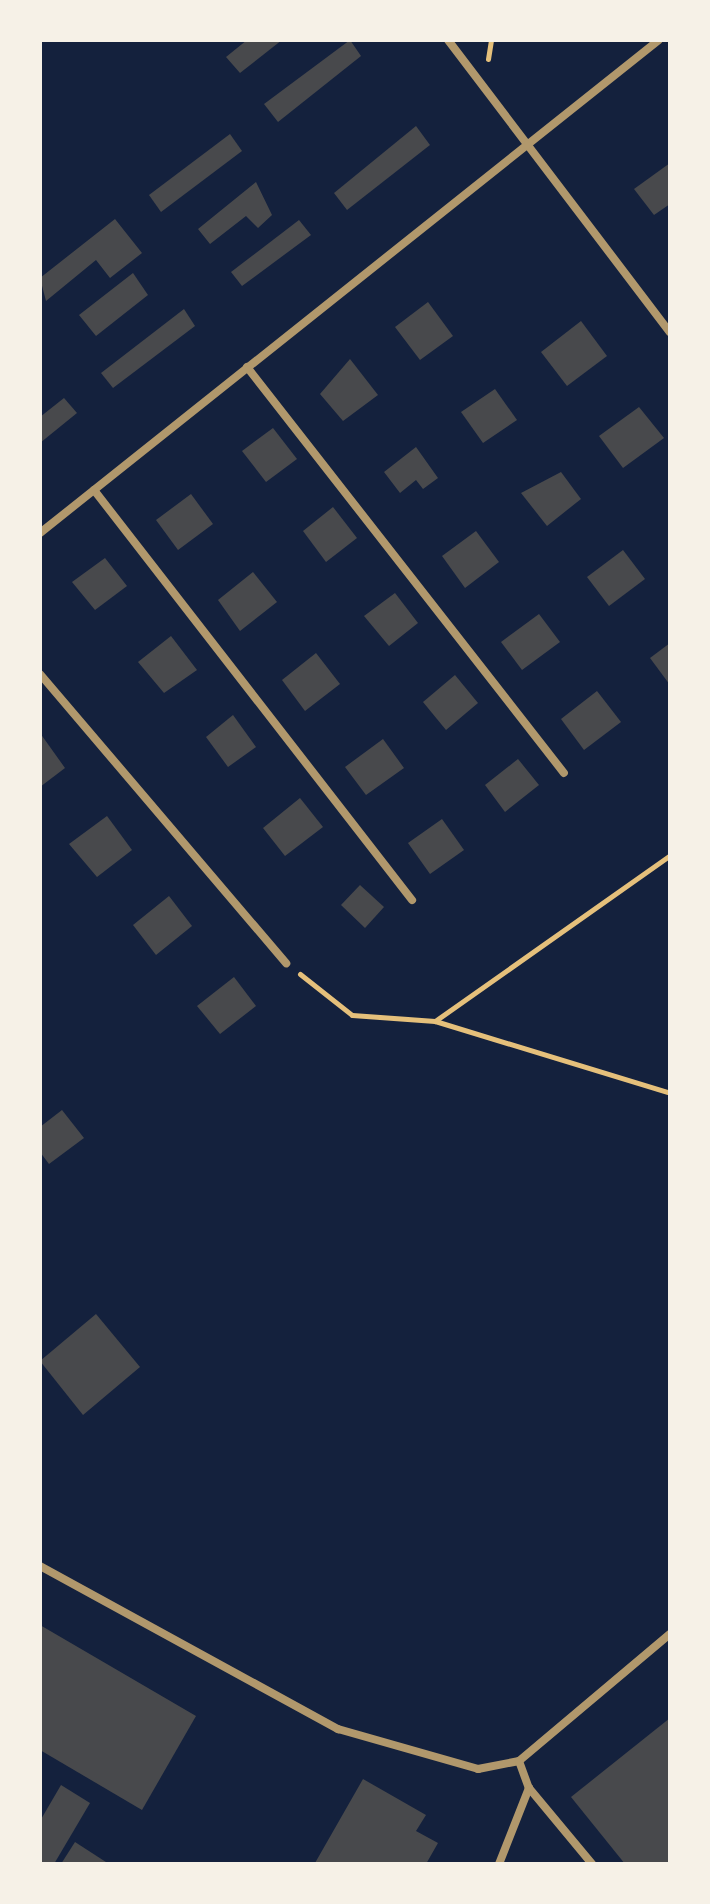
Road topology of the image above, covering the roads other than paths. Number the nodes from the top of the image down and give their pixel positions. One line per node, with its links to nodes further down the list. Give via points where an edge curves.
1 (448, 40): 3 (street)
2 (659, 40): 3 (street)
3 (523, 144): 4 (street); 5 (street)
4 (670, 332)
5 (247, 367): 6 (street); 9 (street)
6 (94, 490): 7 (street); 10 (street)
7 (40, 533)
8 (40, 674): 11 (street)
9 (564, 773)
10 (412, 900)
11 (286, 963)
12 (40, 1566): 14 (street, via 338,1729 446,1764 478,1769)
13 (670, 1634): 14 (street)
14 (519, 1761): 15 (street)
15 (529, 1788): 16 (street); 17 (street)
16 (499, 1864)
17 (592, 1864)

